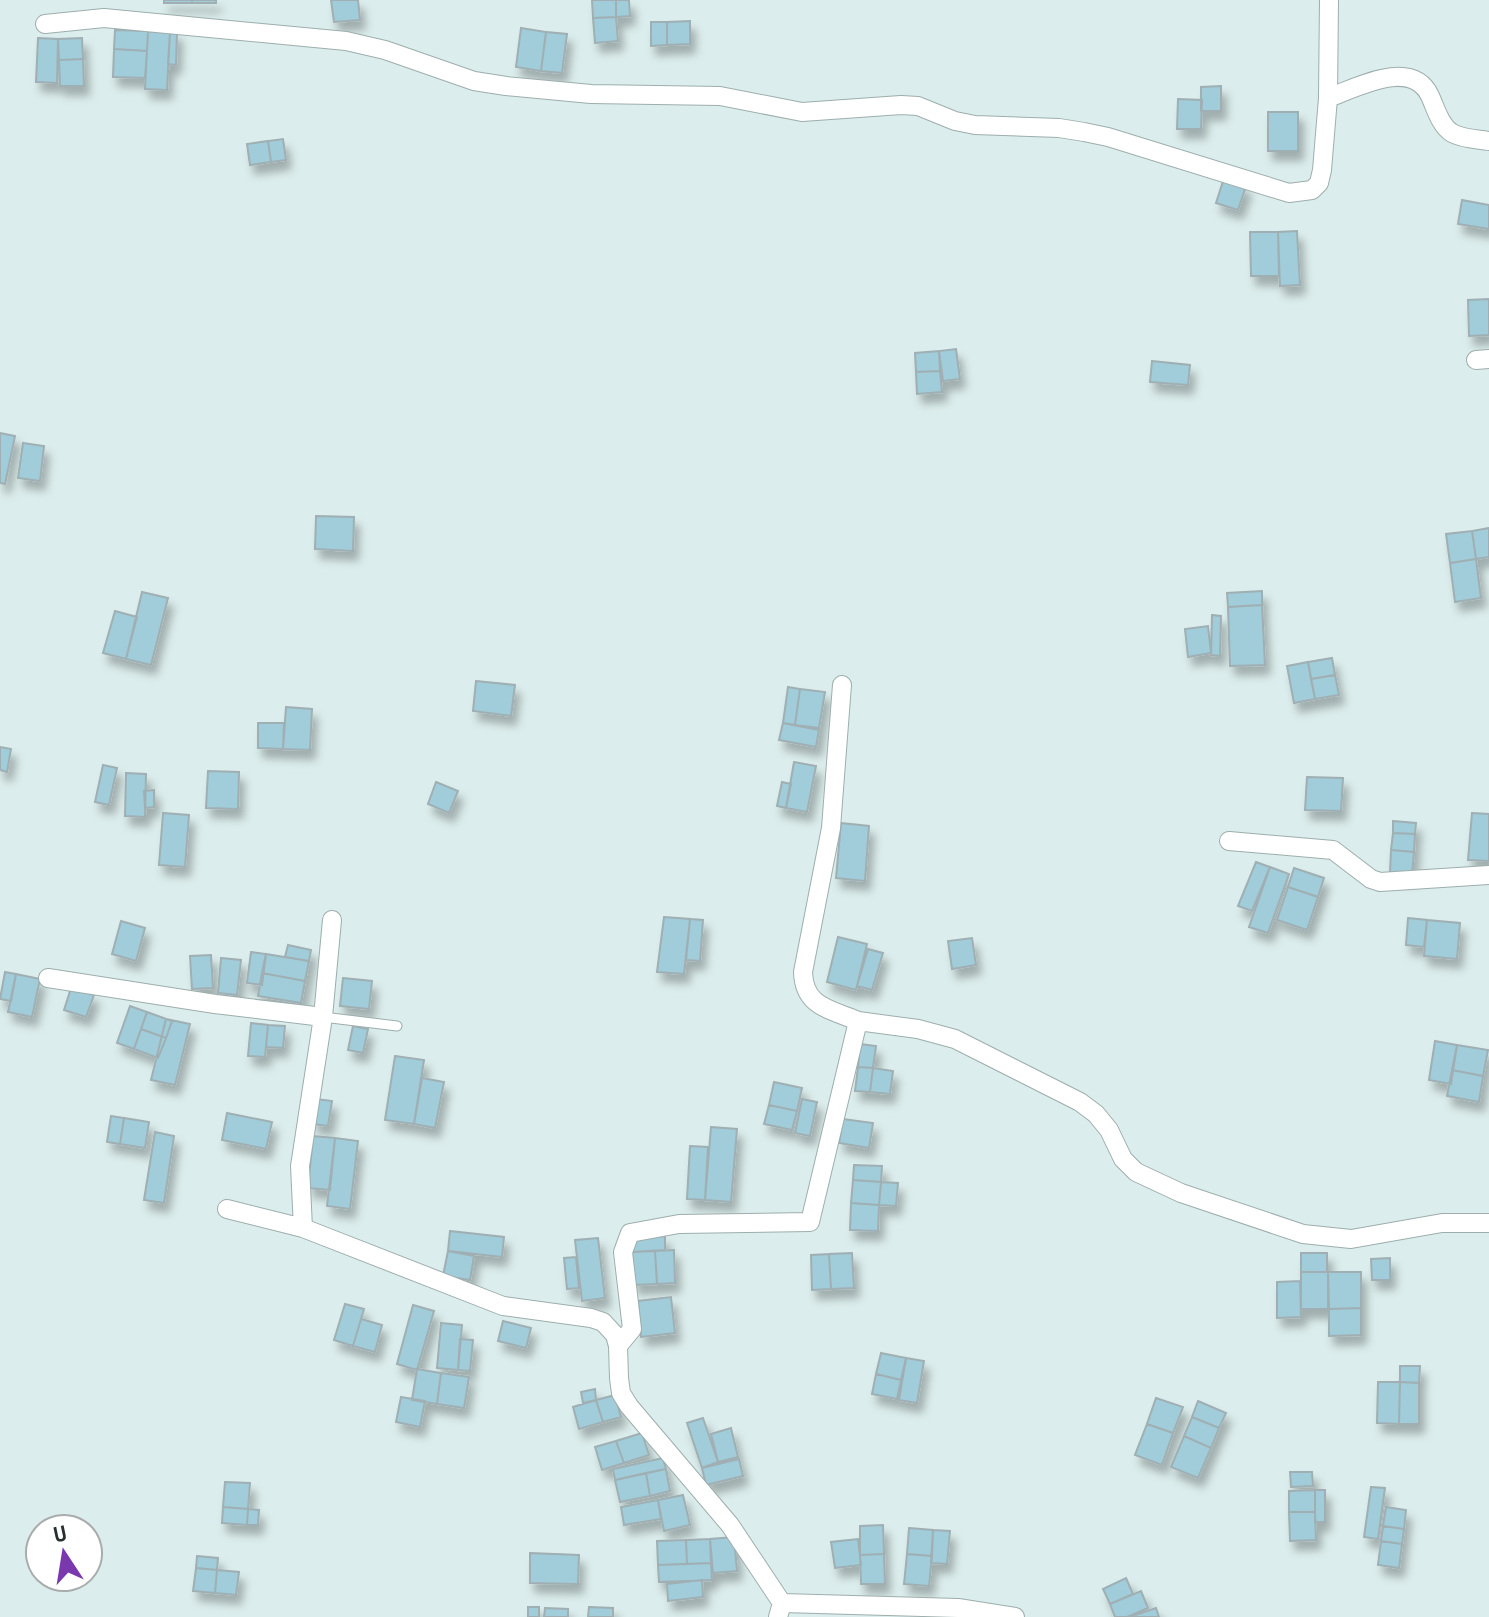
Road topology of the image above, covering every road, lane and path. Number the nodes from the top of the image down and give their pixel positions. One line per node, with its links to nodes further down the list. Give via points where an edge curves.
1 (1329, 0): 3 (street)
2 (45, 24): 3 (street, via 104,18 346,41 474,81 591,94 720,96 802,112 918,106 975,125 1059,128 1108,137 1289,193 1312,190 1319,183)
3 (1328, 98): 4 (street, via 1405,77 1428,91 1451,132)
4 (1489, 141)
5 (842, 685): 11 (street, via 831,828 803,984 812,1001)
6 (1229, 841): 7 (street, via 1333,850 1380,882)
7 (1489, 875)
8 (332, 920): 10 (street)
9 (48, 978): 10 (street)
10 (323, 1017): 12 (lane); 15 (street, via 300,1166)
11 (858, 1021): 14 (street, via 955,1039 1080,1102 1109,1130 1136,1172 1181,1193 1303,1234 1351,1239 1442,1223); 16 (street, via 810,1222 679,1224 630,1233 623,1252 632,1329)
12 (397, 1026)
13 (227, 1209): 15 (street)
14 (1489, 1223)
15 (303, 1228): 16 (street, via 503,1306 591,1318 610,1328)
16 (618, 1346): 17 (street, via 621,1393 730,1525)
17 (780, 1610): 18 (street, via 958,1608)
18 (1015, 1617)

